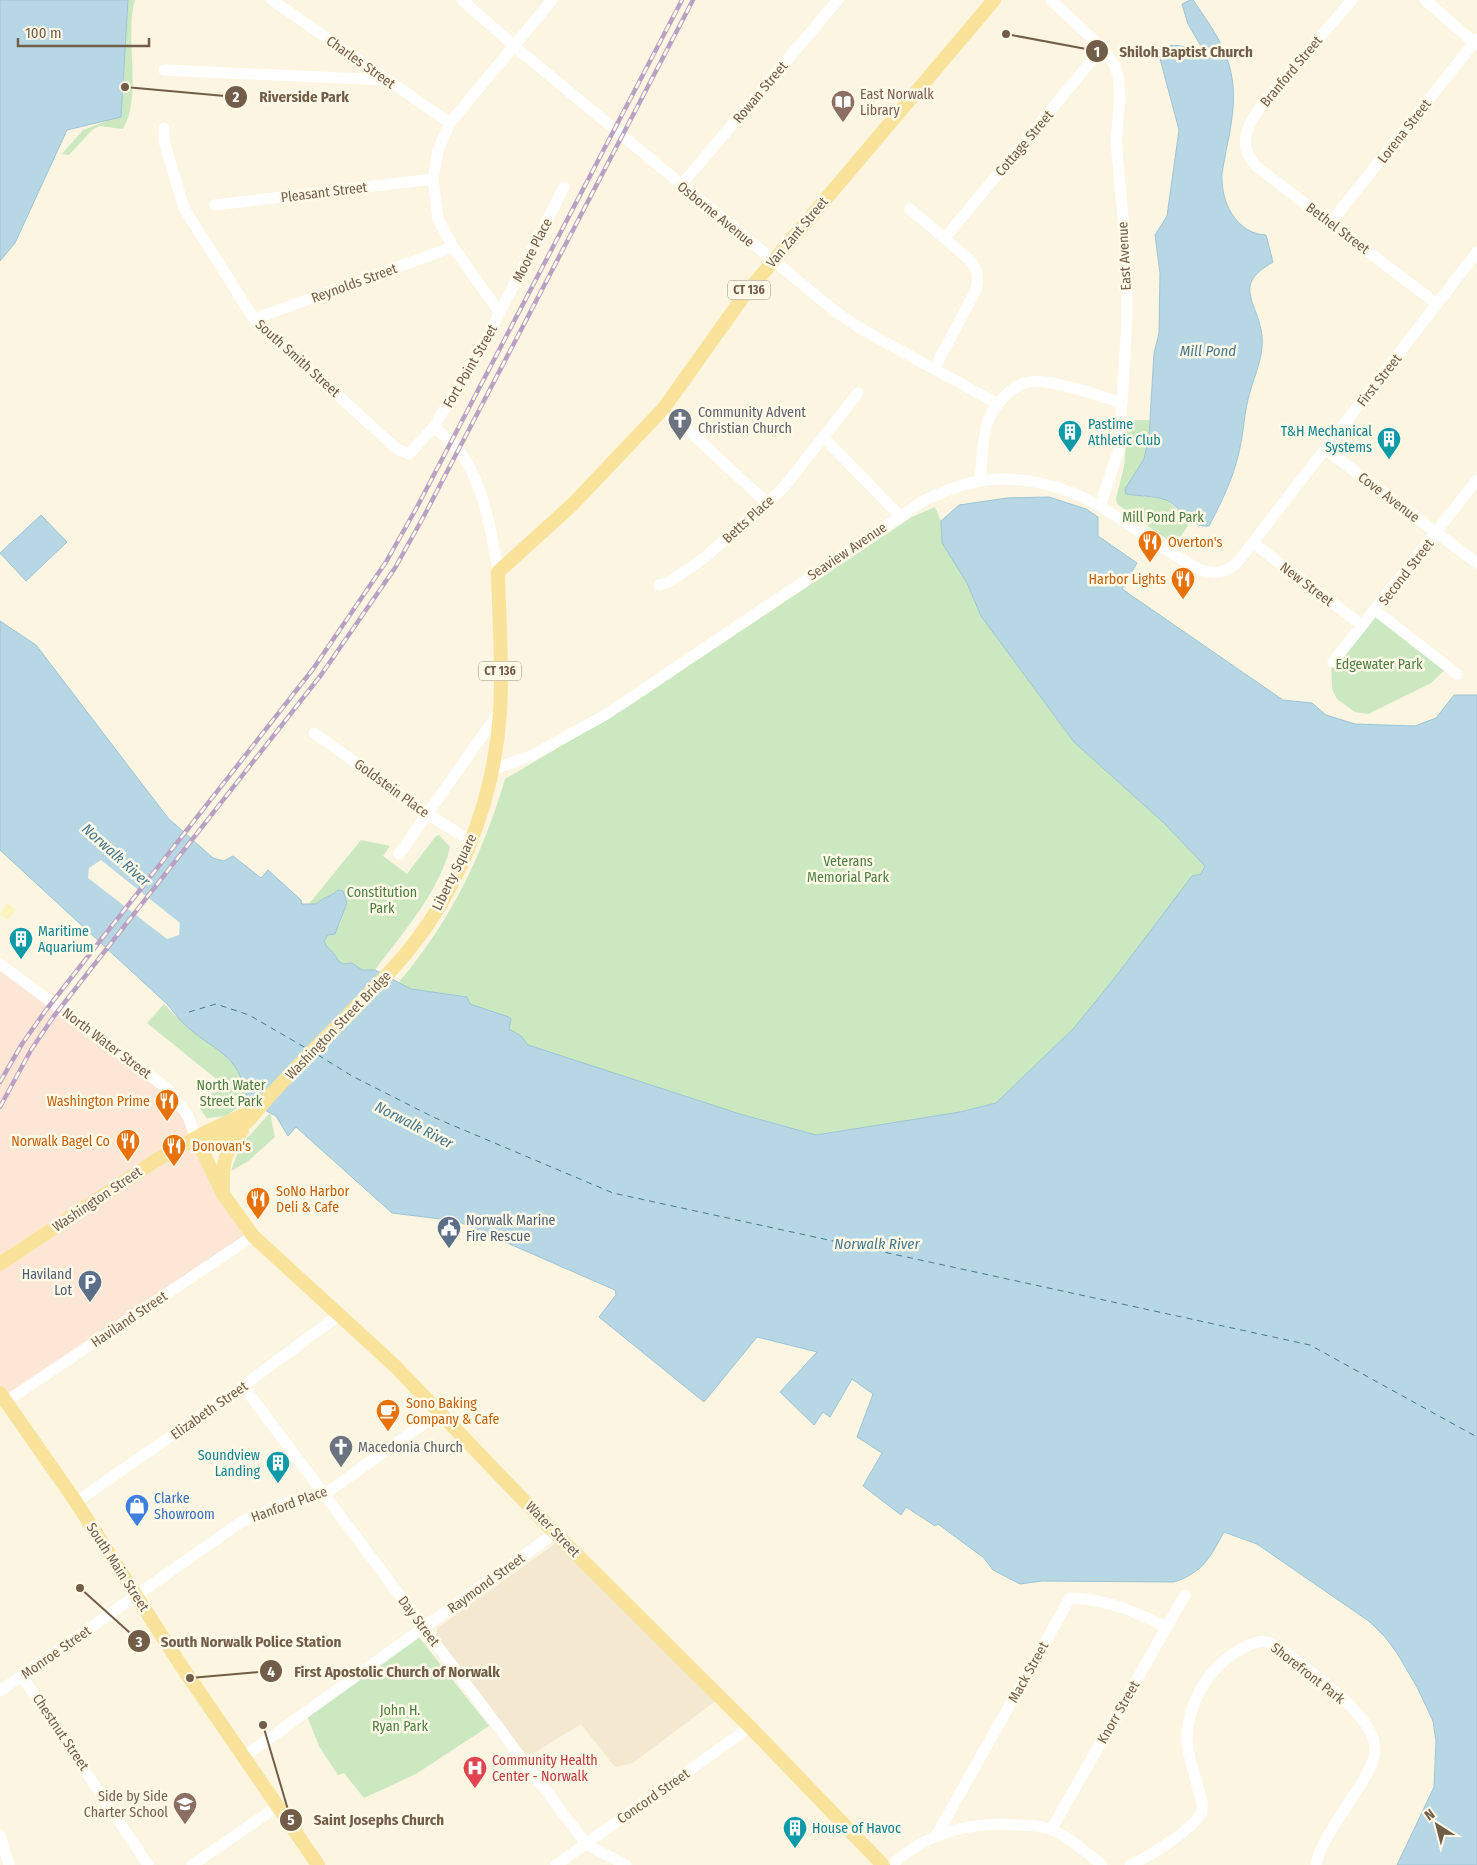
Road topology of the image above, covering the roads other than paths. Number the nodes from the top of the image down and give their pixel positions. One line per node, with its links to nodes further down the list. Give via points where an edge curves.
1 (272, 0): 15 (street, Charles Street)
2 (462, 0): 12 (street, Osborne Avenue)
3 (552, 0): 12 (street, Fort Point Street)
4 (838, 0): 20 (street, Rowan Street)
5 (994, 0): 28 (main road, Van Zant Street / CT 136)
6 (1051, 0): 10 (street, East Avenue)
7 (1058, 0): 10 (street, East Avenue)
8 (1352, 0): 18 (street, Branford Street, via 1263,103 1253,117)
9 (1425, 0): 11 (street)
10 (1073, 20): 13 (street, East Avenue)
11 (1476, 42): 24 (street, Lorena Street)
12 (514, 46): 16 (street, Fort Point Street); 20 (street, Osborne Avenue)
13 (1102, 48): 25 (street, Cottage Street); 34 (street, East Avenue, via 1118,75 1120,96 1116,141 1127,260)
14 (164, 70): 15 (street)
15 (386, 80): 16 (street, Charles Street)
16 (450, 123): 19 (street, Fort Point Street, via 438,150)
17 (164, 128): 31 (street, South Smith Street, via 164,141 184,208)
18 (1244, 148): 24 (street, Bethel Street, via 1257,166)
19 (433, 179): 22 (street, Pleasant Street); 26 (street, Fort Point Street, via 438,220)
20 (681, 185): 28 (street, Osborne Avenue)
21 (564, 187): 30 (street, Moore Place)
22 (215, 205)
23 (910, 209): 25 (street)
24 (1331, 222): 29 (street, Bethel Street)
25 (945, 238): 32 (street, via 971,261 979,279)
26 (453, 247): 30 (street, Fort Point Street); 31 (street, Reynolds Street)
27 (1477, 252): 29 (street, First Street)
28 (773, 261): 32 (street, Osborne Avenue, via 836,312); 36 (main road, Van Zant Street / CT 136, via 743,297)
29 (1437, 304): 39 (street, First Street)
30 (500, 313): 37 (street, Fort Point Street)
31 (254, 319): 37 (street, South Smith Street, via 397,449 409,454)
32 (934, 369): 35 (street, Osborne Avenue)
33 (858, 393): 38 (street, Betts Place)
34 (1122, 402): 35 (street, via 1041,381 1027,382); 43 (street, East Avenue, via 1119,449)
35 (998, 404): 41 (street, via 987,425)
36 (664, 408): 42 (street); 48 (main road, Van Zant Street / CT 136, via 573,504)
37 (434, 428): 48 (street, via 451,441 477,484 490,525)
38 (824, 437): 42 (street, Betts Place); 44 (street)
39 (1325, 449): 45 (street, Cove Avenue); 46 (street, First Street)
40 (1477, 480): 45 (street, Second Street)
41 (980, 481): 43 (street, Seaview Avenue, via 1012,480 1045,485 1073,492); 44 (street, Seaview Avenue, via 941,493)
42 (767, 504): 50 (street, Betts Place, via 704,558 669,582)
43 (1100, 506): 49 (street, Seaview Avenue, via 1184,561 1201,570)
44 (900, 516): 57 (street, Seaview Avenue, via 605,715 531,756)
45 (1437, 532): 47 (street, Cove Avenue); 51 (street, Second Street)
46 (1252, 543): 49 (street, First Street, via 1237,563); 52 (street, New Street)
47 (1477, 563)
48 (498, 572): 55 (main road, CT 136)
49 (1220, 573)
50 (659, 585)
51 (1375, 610): 52 (street, Second Street); 54 (street)
52 (1362, 625): 53 (street, Second Street)
53 (1333, 662)
54 (1457, 674)
55 (500, 711): 57 (main road, CT 136); 58 (street)
56 (314, 732): 58 (street, Goldstein Place)
57 (494, 769): 59 (main road, Liberty Square / CT 136)
58 (427, 814): 59 (street, Goldstein Place); 60 (street)
59 (471, 841): 62 (main road, Liberty Square / CT 136, via 426,928)
60 (399, 854)
61 (0, 964): 65 (street, North Water Street, via 168,1088 188,1116)
62 (396, 965): 63 (main road, Washington Street Bridge / CT 136)
63 (259, 1108): 64 (main road, CT 136); 65 (main road, Washington Street / CT 136)
64 (250, 1120): 65 (main road, via 232,1134 215,1141); 66 (main road, CT 136, via 225,1154)
65 (196, 1138): 66 (main road, Water Street); 68 (main road, Washington Street, via 155,1161)
66 (223, 1194): 67 (main road, Water Street)
67 (253, 1236): 69 (main road, Water Street); 71 (street, Haviland Street)
68 (0, 1264)
69 (339, 1315): 70 (street, Elizabeth Street); 72 (main road, Water Street)
70 (243, 1386): 73 (street, Day Street); 74 (street, Elizabeth Street)
71 (3, 1398): 74 (main road, South Main Street)
72 (440, 1412): 73 (street, Hanford Place); 75 (main road, Water Street)
73 (325, 1494): 77 (street, Hanford Place, via 282,1504 241,1522); 78 (street, Day Street)
74 (76, 1502): 77 (main road, South Main Street)
75 (555, 1533): 78 (street, Raymond Street); 82 (main road, Water Street)
76 (1185, 1595): 79 (street, Knorr Street)
77 (137, 1596): 80 (street, Monroe Street); 83 (main road, South Main Street)
78 (424, 1627): 83 (street, Raymond Street); 88 (street, Day Street)
79 (1166, 1627): 85 (street, Knorr Street); 87 (street, Mack Street, via 1132,1609 1088,1598 1070,1598)
80 (22, 1676): 81 (street, Monroe Street); 90 (street, Chestnut Street)
81 (0, 1691)
82 (750, 1727): 88 (street, Concord Street); 95 (main road, Water Street)
83 (245, 1756): 84 (main road, South Main Street)
84 (278, 1806): 91 (street); 92 (main road, South Main Street)
85 (1051, 1830): 87 (street, via 1005,1824 966,1826); 97 (street)
86 (0, 1835): 89 (street)
87 (936, 1836): 96 (street)
88 (586, 1844): 93 (street, Concord Street); 94 (street, Day Street)
89 (9, 1865)
90 (148, 1865)
91 (192, 1865)
92 (318, 1865)
93 (556, 1865)
94 (626, 1865)
95 (883, 1865)
96 (892, 1865)
97 (1102, 1865)
98 (1130, 1865): 99 (street, Shorefront Park, via 1170,1841 1201,1814 1203,1802 1186,1749 1188,1722 1213,1669 1252,1643 1265,1641 1343,1699 1367,1727 1375,1746 1370,1768 1336,1820 1318,1853)
99 (1316, 1865)

